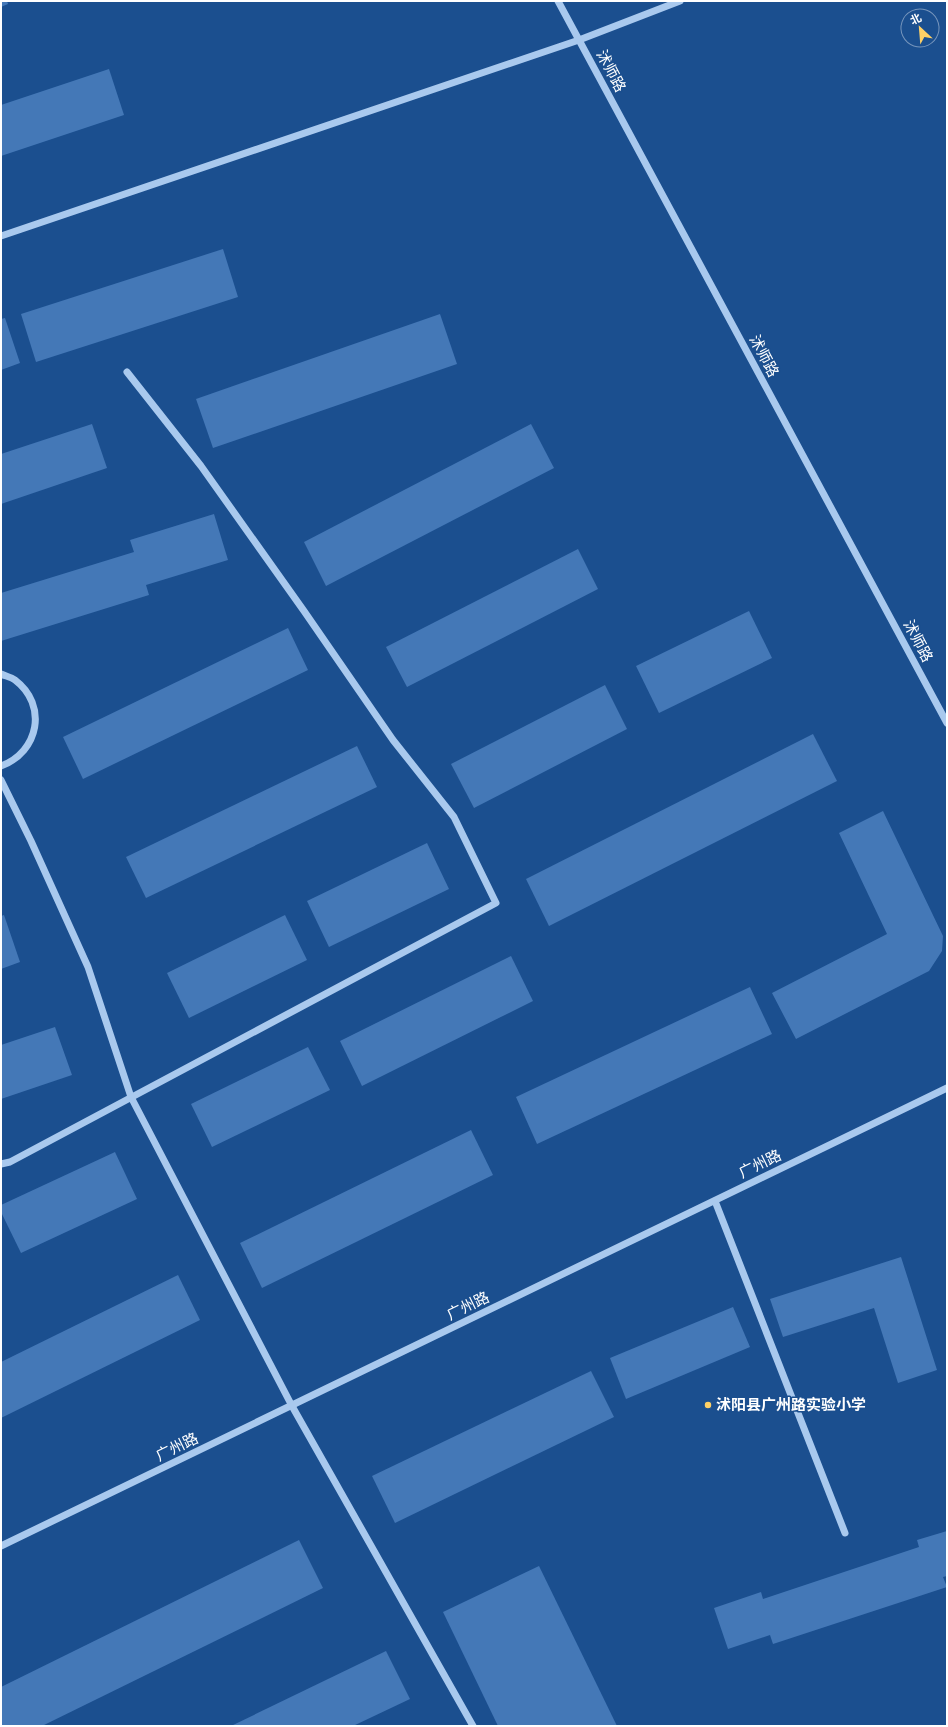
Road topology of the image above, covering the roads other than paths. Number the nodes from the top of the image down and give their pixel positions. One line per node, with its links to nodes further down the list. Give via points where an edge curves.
1 (558, 1): 3 (street, 沭师路)
2 (680, 1): 3 (street)
3 (579, 40): 4 (street); 7 (street, 沭师路)
4 (1, 236)
5 (127, 372): 11 (street, via 201,466 393,740 454,817 496,903)
6 (1, 674): 8 (street, via 14,679 26,691 34,705 36,722 32,738 24,752)
7 (947, 723)
8 (1, 766)
9 (1, 780): 11 (street, via 32,841 88,967)
10 (947, 1088): 13 (street, 广州路)
11 (130, 1097): 12 (street); 14 (street)
12 (1, 1164)
13 (715, 1201): 14 (street, 广州路); 15 (street)
14 (292, 1406): 16 (street, 广州路); 17 (street)
15 (845, 1533)
16 (1, 1546)
17 (473, 1726)

